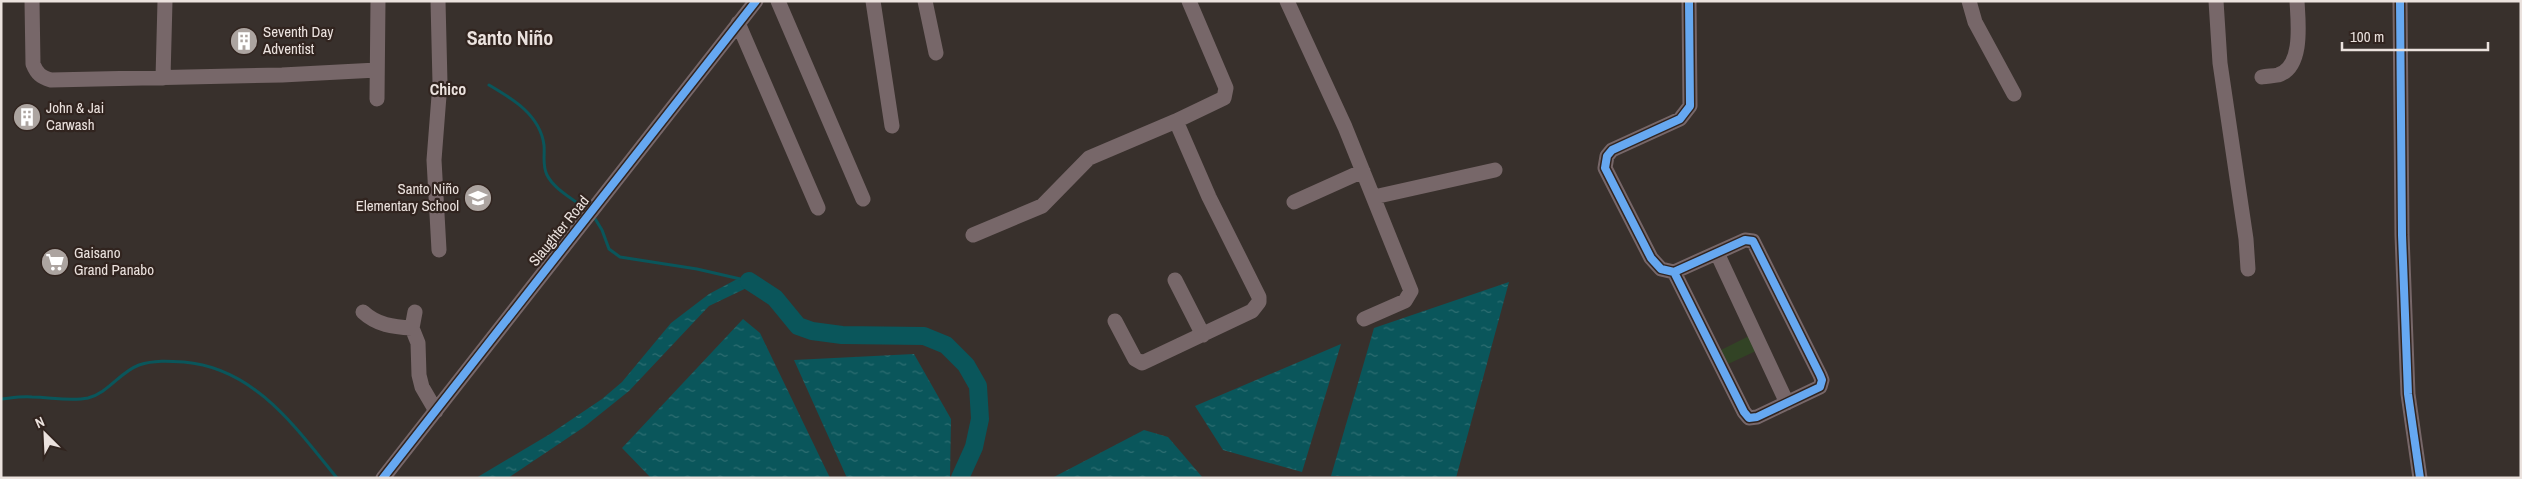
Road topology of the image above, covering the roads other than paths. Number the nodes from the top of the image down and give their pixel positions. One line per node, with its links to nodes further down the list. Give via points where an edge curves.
1 (32, 1): 20 (street, via 33,64 42,78)
2 (164, 1): 20 (street)
3 (378, 1): 18 (street)
4 (438, 1): 32 (street, via 440,83 434,160)
5 (756, 1): 16 (street, Slaughter Road)
6 (778, 1): 28 (street)
7 (873, 1): 24 (street)
8 (925, 1): 17 (street)
9 (1189, 1): 23 (street, via 1226,94 1219,101)
10 (1287, 1): 26 (street)
11 (1689, 1): 35 (street, via 1690,96 1687,113 1612,150 1605,161 1605,168 1651,258 1661,269)
12 (1969, 1): 21 (street, via 1975,22)
13 (2216, 1): 34 (street, via 2220,63)
14 (2297, 1): 19 (street, via 2298,44 2292,62 2280,74)
15 (2400, 1): 46 (street, via 2402,235 2408,394)
16 (738, 24): 30 (street); 44 (street, Slaughter Road)
17 (936, 53)
18 (377, 70): 20 (street); 22 (street)
19 (2262, 77)
20 (163, 78)
21 (2014, 94)
22 (377, 99)
23 (1176, 121): 31 (street, via 1089,158 1042,206); 42 (street, via 1209,197 1259,297 1258,306 1252,311)
24 (892, 126)
25 (1495, 170): 27 (street)
26 (1363, 171): 27 (street); 29 (street)
27 (1374, 197): 39 (street, via 1409,285 1410,295 1405,301)
28 (863, 199)
29 (1294, 202)
30 (818, 208)
31 (973, 235)
32 (439, 250)
33 (1717, 253): 35 (street); 43 (street); 43 (street, via 1745,240 1753,241 1820,375 1820,387)
34 (2248, 269)
35 (1674, 272): 43 (street, via 1746,415 1753,418)
36 (1175, 280): 42 (street)
37 (363, 312): 41 (street, via 372,320 394,327)
38 (415, 312): 41 (street)
39 (1364, 319)
40 (1115, 321): 42 (street, via 1135,359 1142,363)
41 (412, 328): 44 (street, via 418,343 422,387)
42 (1202, 334)
43 (1788, 403)
44 (436, 411): 45 (street, Slaughter Road)
45 (383, 478)
46 (2420, 478)

